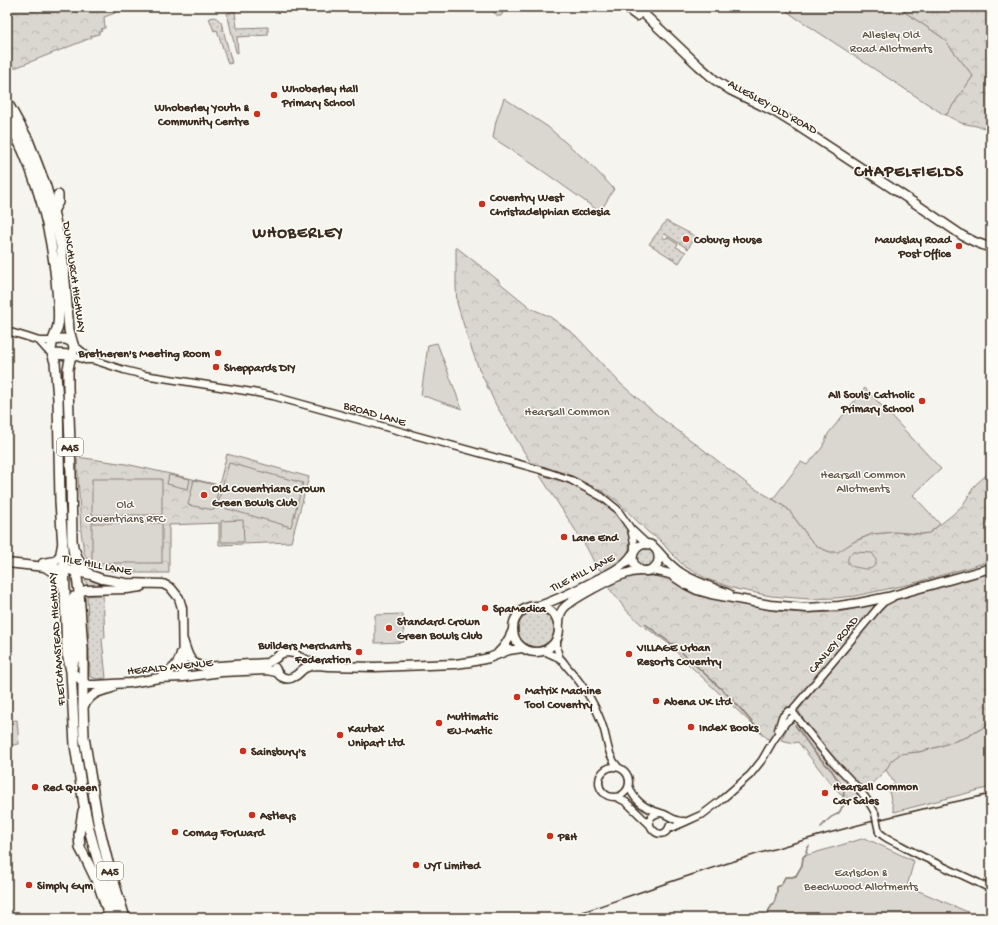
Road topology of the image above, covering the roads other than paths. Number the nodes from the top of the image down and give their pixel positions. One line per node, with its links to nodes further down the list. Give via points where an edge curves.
1 (625, 7): 5 (main road, ALLESLEY OLD ROAD, via 727,95 773,116)
2 (634, 7): 5 (main road, ALLESLEY OLD ROAD, via 715,80 775,112)
3 (7, 102): 7 (highway, DUNCHURCH HIGHWAY, via 28,140)
4 (7, 118): 10 (highway, DUNCHURCH HIGHWAY, via 23,148 45,214 57,289 58,321)
5 (824, 146): 8 (main road, ALLESLEY OLD ROAD, via 917,208 968,239)
6 (58, 195): 7 (highway, via 58,202)
7 (53, 211): 12 (highway, DUNCHURCH HIGHWAY, via 61,246 69,330)
8 (991, 248)
9 (7, 331): 11 (street)
10 (53, 340): 11 (street); 12 (highway, via 66,339); 13 (highway, DUNCHURCH HIGHWAY)
11 (39, 341): 13 (street)
12 (73, 344): 14 (highway, FLETCHAMSTEAD HIGHWAY); 15 (street, BROAD LANE)
13 (53, 353): 14 (highway); 18 (highway, FLETCHAMSTEAD HIGHWAY / A45, via 58,399)
14 (72, 355): 15 (street, BROAD LANE); 17 (highway, FLETCHAMSTEAD HIGHWAY / A45, via 68,369)
15 (93, 360): 16 (street, BROAD LANE, via 144,375 273,396 548,472 571,480 602,497 617,509)
16 (631, 529): 19 (street, BROAD LANE); 21 (street, BROAD LANE)
17 (72, 540): 28 (highway, FLETCHAMSTEAD HIGHWAY / A45); 29 (main road, via 77,559)
18 (62, 543): 23 (main road, TILE HILL LANE, via 60,555 55,561); 26 (highway, FLETCHAMSTEAD HIGHWAY / A45)
19 (648, 545): 20 (main road); 21 (main road, via 639,546)
20 (657, 550): 27 (main road, via 658,562 655,567); 33 (main road, TILE HILL LANE, via 685,575)
21 (633, 554): 27 (main road, via 634,564); 35 (main road, TILE HILL LANE, via 625,564 601,578)
22 (7, 563): 23 (main road, TILE HILL LANE)
23 (27, 565): 24 (main road, TILE HILL LANE)
24 (43, 566): 26 (main road, TILE HILL LANE); 34 (main road, via 59,578)
25 (991, 568): 32 (main road)
26 (64, 569): 28 (main road, TILE HILL LANE); 34 (highway, FLETCHAMSTEAD HIGHWAY / A45)
27 (646, 570): 33 (main road, TILE HILL LANE, via 670,574 702,592); 36 (main road, TILE HILL LANE, via 618,576 566,606 562,610)
28 (76, 572): 29 (main road, TILE HILL LANE); 31 (highway, FLETCHAMSTEAD HIGHWAY / A45)
29 (91, 575): 30 (main road, TILE HILL LANE, via 126,583)
30 (163, 584): 31 (main road); 39 (main road, via 171,588 179,598 182,608)
31 (79, 592): 47 (highway, via 74,596 75,655); 52 (highway, FLETCHAMSTEAD HIGHWAY / A45)
32 (895, 596): 33 (main road, TILE HILL LANE, via 839,606 807,608); 55 (street, CANLEY ROAD, via 878,608 813,684)
33 (743, 600)
34 (65, 601): 47 (highway, FLETCHAMSTEAD HIGHWAY / A45, via 67,654)
35 (539, 606): 36 (main road, via 551,612); 37 (main road, via 527,608 519,614)
36 (558, 624): 38 (main road)
37 (513, 630): 40 (main road, via 516,642); 42 (main road, via 504,648)
38 (557, 639): 41 (main road); 45 (street)
39 (183, 640): 44 (main road, HERALD AVENUE, via 189,658 196,665 204,667 267,663); 50 (main road); 51 (main road, via 175,667)
40 (522, 648): 41 (main road, via 534,652); 42 (main road, HERALD AVENUE)
41 (544, 651): 45 (street)
42 (496, 655): 46 (main road, HERALD AVENUE, via 455,664 344,667)
43 (299, 657): 44 (main road, HERALD AVENUE, via 287,652); 46 (main road, HERALD AVENUE); 49 (main road)
44 (276, 658): 48 (main road)
45 (560, 659): 56 (street, via 579,680 593,702 602,723)
46 (318, 665): 49 (main road, HERALD AVENUE, via 309,666)
47 (71, 671): 52 (main road); 61 (highway, FLETCHAMSTEAD HIGHWAY / A45, via 75,745)
48 (276, 672): 49 (main road, HERALD AVENUE, via 287,678 296,676); 50 (main road, HERALD AVENUE, via 222,672)
49 (299, 672)
50 (183, 677): 51 (main road, HERALD AVENUE)
51 (159, 678): 53 (main road, HERALD AVENUE)
52 (83, 682): 53 (main road, HERALD AVENUE, via 88,685); 54 (highway, FLETCHAMSTEAD HIGHWAY / A45)
53 (130, 683): 54 (main road, via 99,691 88,699)
54 (83, 707): 68 (highway, FLETCHAMSTEAD HIGHWAY / A45, via 84,737 98,822 106,859)
55 (791, 715): 63 (street, CANLEY ROAD, via 750,775 708,810); 66 (street, bridge, via 802,724 868,800 875,813 879,832 916,854)
56 (608, 749): 57 (street); 58 (street)
57 (618, 767): 58 (street); 59 (street, via 627,774)
58 (607, 769): 60 (street, via 602,772 599,786 609,797)
59 (629, 785): 60 (street, via 623,794); 62 (street, via 632,794 639,801)
60 (616, 797): 64 (street, via 631,806)
61 (84, 805): 67 (highway, FLETCHAMSTEAD HIGHWAY / A45); 67 (highway, via 79,835 80,848 99,886)
62 (665, 815): 63 (street, via 673,820); 64 (street, via 657,814 652,817); 65 (street, via 670,821)
63 (690, 820): 65 (street, CANLEY ROAD)
64 (650, 825): 65 (street, via 658,834)
65 (669, 829)
66 (991, 889)
67 (110, 917)
68 (125, 918)

